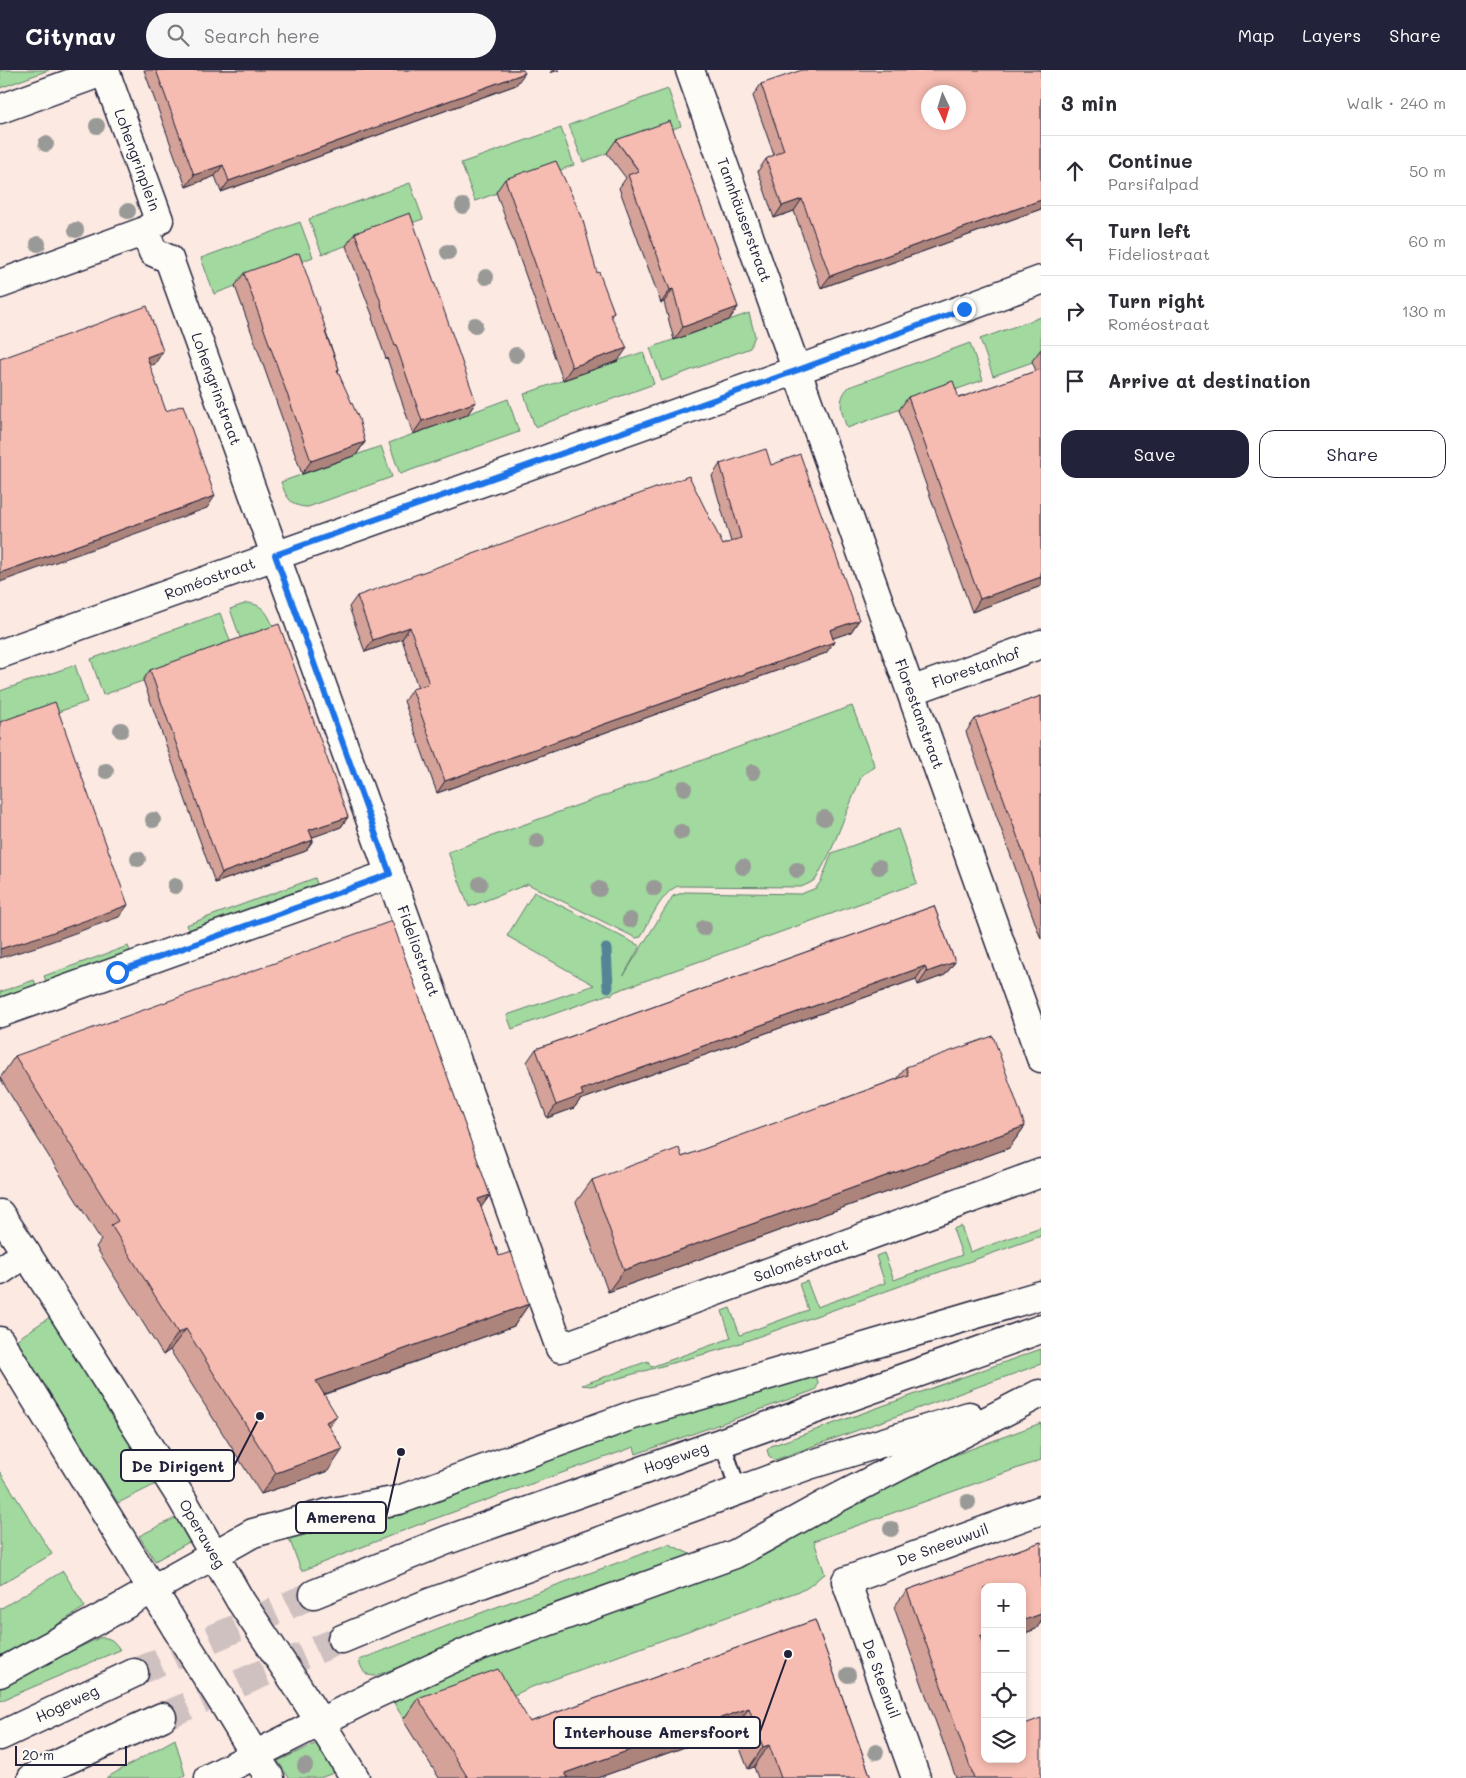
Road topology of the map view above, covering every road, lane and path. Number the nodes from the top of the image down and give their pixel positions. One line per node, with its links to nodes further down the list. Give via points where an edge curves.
1 (690, 70): 6 (street, Tannhäuserstraat)
2 (0, 109): 3 (street, Lohengrinplein, via 105,71 158,220)
3 (145, 231): 5 (street, Lohengrinplein); 7 (street, Lohengrinstraat, via 153,252 169,259)
4 (1041, 280): 6 (street, Roméostraat)
5 (0, 284)
6 (798, 370): 7 (street, Roméostraat); 10 (street, Florestanstraat)
7 (275, 555): 9 (street, Roméostraat); 11 (street, Fideliostraat)
8 (1041, 644): 10 (street, Florestanhof)
9 (0, 654)
10 (910, 691): 13 (street, Florestanstraat)
11 (390, 874): 12 (street); 21 (street, Fideliostraat)
12 (0, 1013)
13 (1041, 1058)
14 (1041, 1173): 21 (street, Saloméstraat)
15 (0, 1214): 16 (street, Operaweg)
16 (26, 1253): 17 (street); 26 (street, Operaweg)
17 (0, 1270)
18 (1041, 1295): 26 (street, via 630,1416 399,1500 332,1512 253,1533)
19 (1041, 1329): 23 (street, Hogeweg)
20 (0, 1341): 28 (street)
21 (560, 1348)
22 (1040, 1394): 24 (street, via 810,1466); 34 (street, via 735,1554 480,1646)
23 (722, 1442): 24 (lane); 29 (street, Hogeweg, via 447,1540)
24 (739, 1492): 30 (street, via 429,1604)
25 (1041, 1510): 27 (street, De Sneeuwuil)
26 (214, 1554): 28 (street); 34 (street, Operaweg, bridge, via 240,1600)
27 (846, 1581): 41 (street, De Steenuil)
28 (153, 1589): 32 (street); 36 (street, bridge)
29 (314, 1594)
30 (342, 1639)
31 (134, 1672): 35 (street, Hogeweg)
32 (0, 1673)
33 (162, 1716): 37 (street)
34 (320, 1722): 36 (street); 40 (street, Operaweg)
35 (0, 1736)
36 (255, 1755): 38 (street); 39 (street)
37 (32, 1778)
38 (209, 1778)
39 (270, 1778)
40 (355, 1778)
41 (916, 1778)

